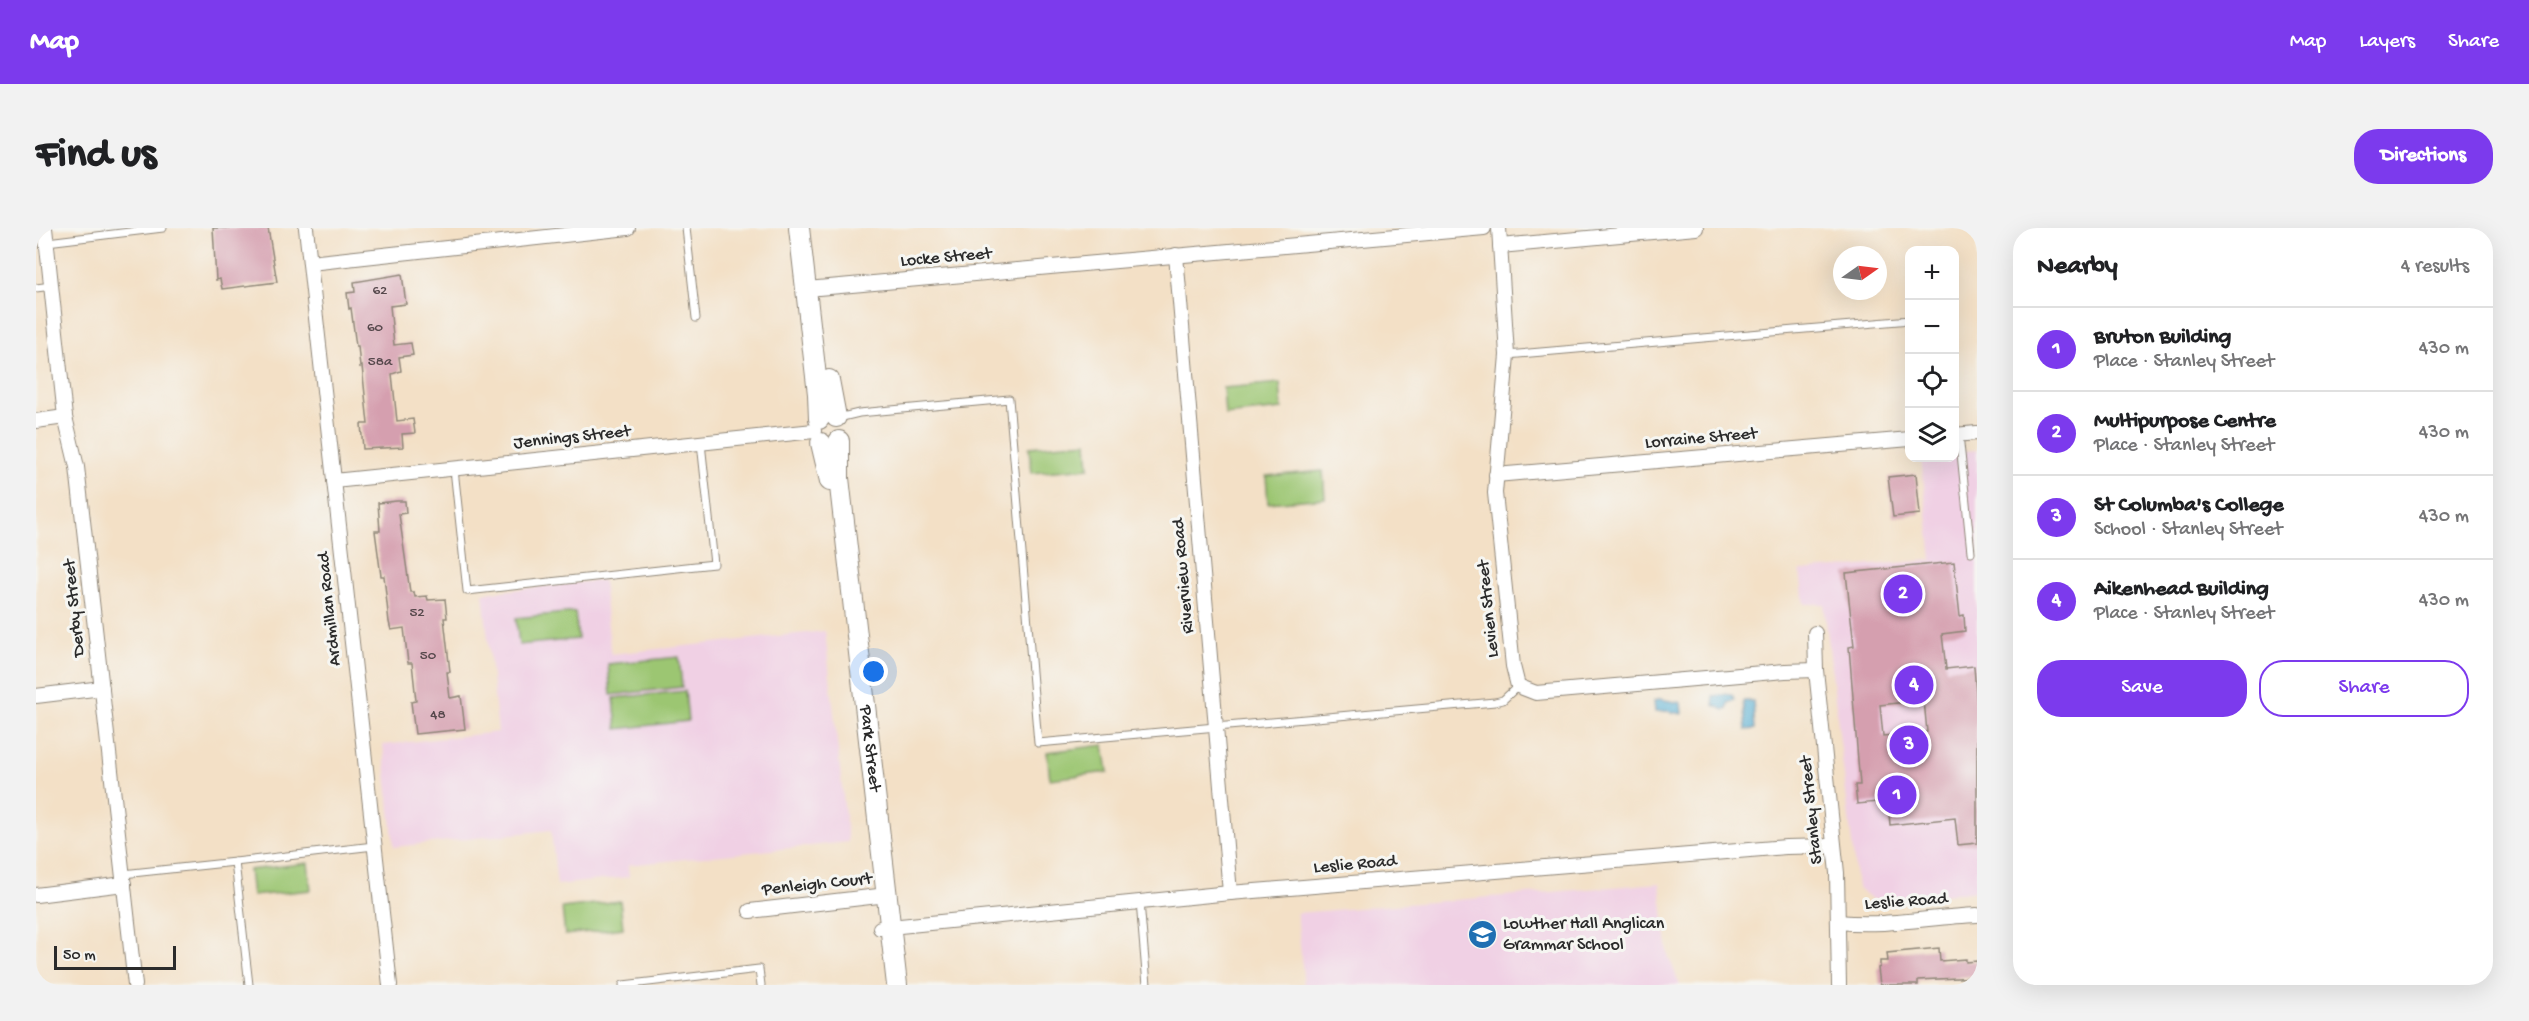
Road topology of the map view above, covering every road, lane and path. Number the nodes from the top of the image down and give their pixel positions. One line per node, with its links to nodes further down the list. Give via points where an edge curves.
1 (163, 228): 10 (lane)
2 (306, 228): 13 (street, Ardmillan Road)
3 (628, 228): 13 (street)
4 (686, 228): 17 (lane)
5 (799, 228): 16 (street, Park Street)
6 (811, 228): 16 (street, Park Street)
7 (1484, 228): 12 (street, Locke Street)
8 (1499, 228): 11 (street, Levien Street)
9 (1696, 228): 11 (street)
10 (46, 235): 14 (street, Derby Street)
11 (1500, 246): 19 (street, Levien Street)
12 (1176, 255): 16 (street, Locke Street); 37 (street, Riverview Road)
13 (310, 263): 30 (street, Ardmillan Road)
14 (52, 286): 15 (lane); 20 (street, Derby Street)
15 (36, 288)
16 (812, 288): 22 (street, Park Street)
17 (696, 318)
18 (1905, 320): 19 (lane)
19 (1507, 355): 29 (street, Levien Street)
20 (65, 417): 21 (street); 35 (street, Derby Street, via 77,467)
21 (36, 421)
22 (828, 428): 26 (street, Jennings Street); 37 (lane, via 859,413 1009,399 1038,743); 44 (street, Park Street, via 839,478)
23 (1977, 433): 24 (street)
24 (1959, 434)
25 (1905, 438): 29 (street, Lorraine Street)
26 (701, 443): 28 (street, Jennings Street); 28 (lane, via 714,564 479,590 467,591)
27 (1959, 458): 31 (lane)
28 (454, 469): 30 (street, Jennings Street)
29 (1496, 475): 34 (street, Levien Street, via 1496,515)
30 (334, 481): 38 (street, Ardmillan Road)
31 (1971, 552)
32 (1815, 633): 33 (street, Stanley Street)
33 (1816, 670): 34 (street, via 1536,693); 39 (street, Stanley Street)
34 (1518, 686): 37 (lane, via 1495,702)
35 (102, 688): 36 (street); 41 (street, Derby Street)
36 (36, 696)
37 (1215, 728): 42 (street, Riverview Road)
38 (374, 846): 40 (lane); 52 (street, Ardmillan Road)
39 (1834, 846): 42 (street, Leslie Road); 48 (street, Stanley Street)
40 (235, 862): 41 (lane); 51 (lane)
41 (123, 879): 43 (street); 50 (street, Derby Street)
42 (1230, 893): 45 (street, Leslie Road)
43 (36, 895)
44 (882, 896): 46 (street, Penleigh Court); 49 (street, Park Street)
45 (1140, 902): 49 (street, Leslie Road); 57 (lane)
46 (750, 911)
47 (1977, 915): 48 (street, Leslie Road, via 1889,923)
48 (1838, 922): 58 (street, Stanley Street)
49 (885, 927): 55 (street, Park Street); 56 (street, Park Street)
50 (135, 985)
51 (249, 985)
52 (390, 985)
53 (623, 985): 54 (lane, via 759,969)
54 (762, 985)
55 (886, 985)
56 (897, 985)
57 (1147, 985)
58 (1839, 985)

